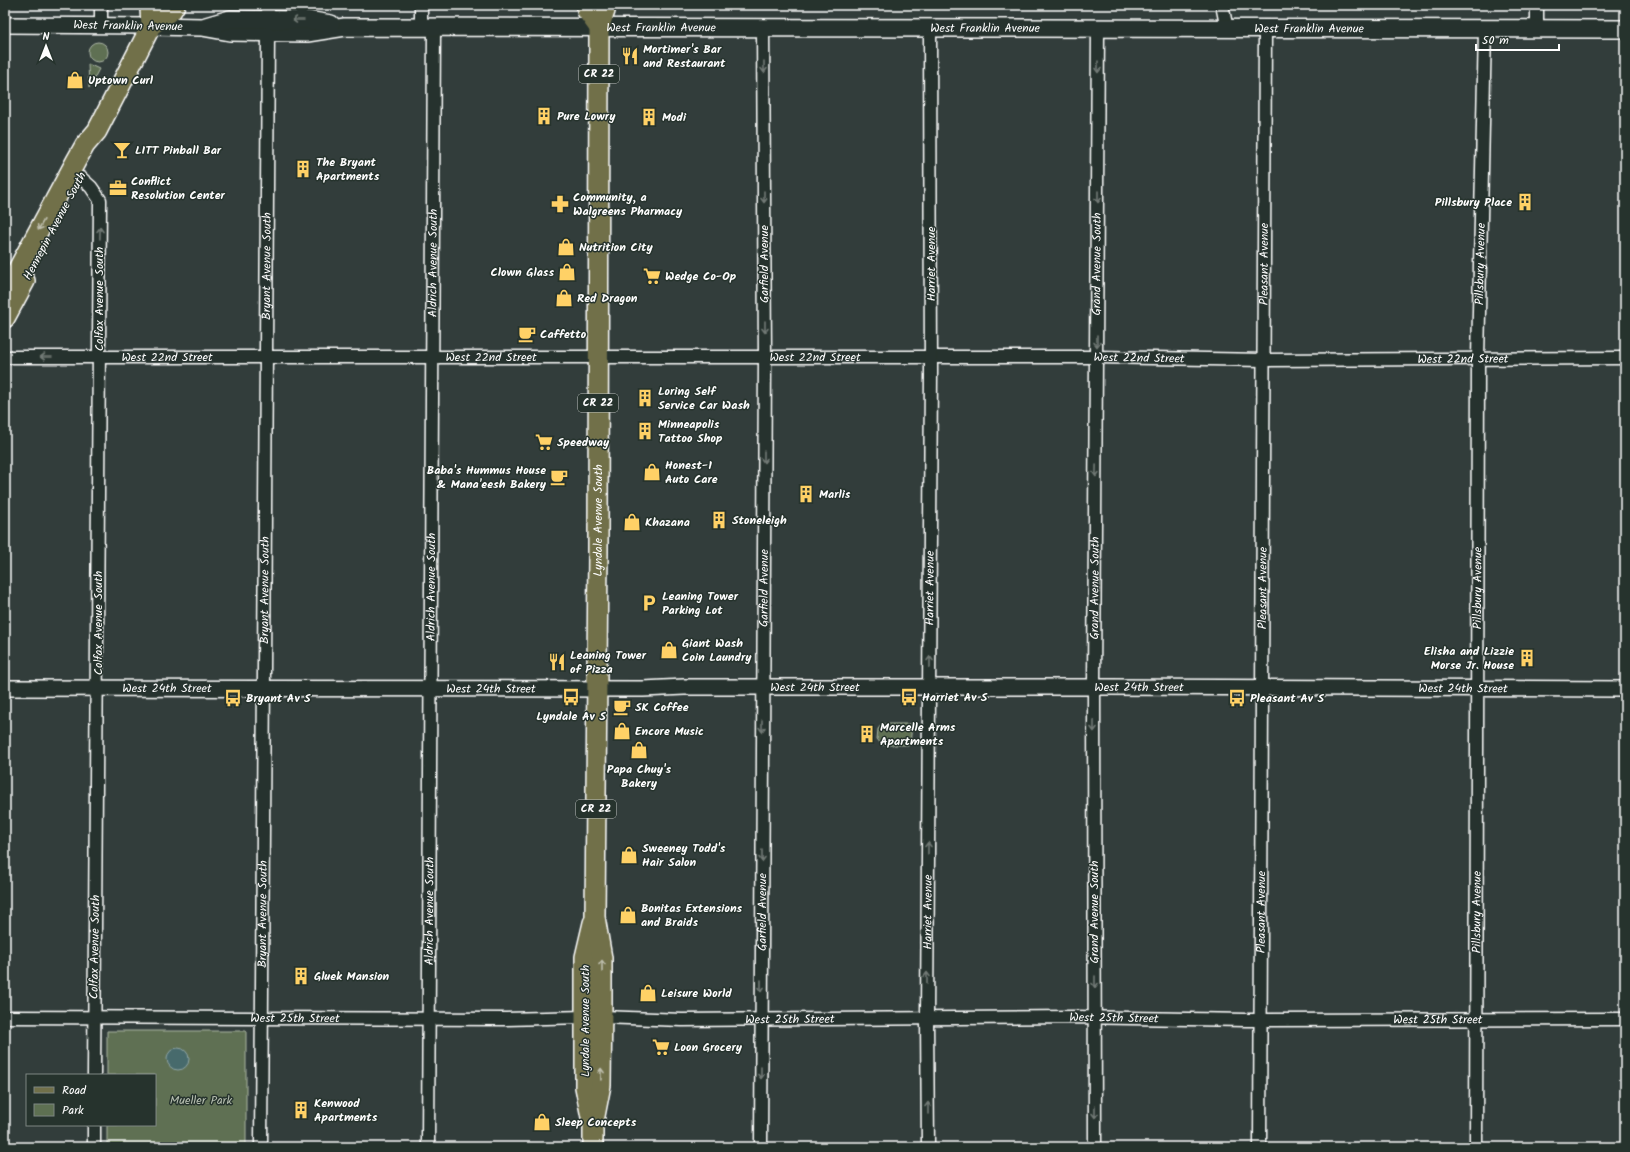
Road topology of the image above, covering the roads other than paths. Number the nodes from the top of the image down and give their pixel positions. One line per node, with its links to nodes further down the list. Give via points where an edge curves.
1 (101, 5): 11 (street)
2 (152, 5): 12 (main road, Hennepin Avenue South)
3 (175, 5): 12 (main road, Hennepin Avenue South)
4 (421, 5): 13 (street, Aldrich Avenue South)
5 (587, 5): 14 (main road, via 587,11)
6 (605, 5): 14 (main road, Lyndale Avenue South)
7 (1222, 5): 18 (street)
8 (1536, 5): 21 (street)
9 (268, 19): 12 (main road, West Franklin Avenue, via 230,32 202,27); 13 (main road, West Franklin Avenue, via 307,33 345,27); 29 (street, Bryant Avenue South)
10 (5, 25): 11 (street, West Franklin Avenue)
11 (101, 26): 12 (street, West Franklin Avenue)
12 (151, 26): 23 (main road, Hennepin Avenue South)
13 (427, 27): 14 (main road, West Franklin Avenue); 30 (street, Aldrich Avenue South)
14 (600, 28): 15 (main road, West Franklin Avenue); 31 (main road, Lyndale Avenue South / CR 22)
15 (763, 28): 16 (main road, West Franklin Avenue); 32 (street, Garfield Avenue, one-way to 32)
16 (930, 28): 17 (main road, West Franklin Avenue); 34 (street, Harriet Avenue)
17 (1098, 28): 18 (main road, West Franklin Avenue); 33 (street, Grand Avenue South, one-way to 33)
18 (1227, 28): 19 (main road, West Franklin Avenue)
19 (1265, 28): 20 (main road, West Franklin Avenue); 37 (street, Pleasant Avenue)
20 (1485, 28): 21 (main road, West Franklin Avenue); 36 (street, Pillsbury Avenue)
21 (1537, 29): 22 (main road, West Franklin Avenue)
22 (1625, 29)
23 (97, 131): 24 (main road, Hennepin Avenue South, via 94,150); 25 (main road, Hennepin Avenue South, one-way to 25, via 85,145)
24 (81, 178): 26 (main road, Hennepin Avenue South); 28 (street, Colfax Avenue South, one-way to 24, via 100,200)
25 (5, 293)
26 (5, 318)
27 (5, 357): 28 (street, West 22nd Street, one-way to 27)
28 (99, 357): 29 (street, West 22nd Street); 42 (street, Colfax Avenue South)
29 (266, 357): 30 (street, West 22nd Street); 43 (street, Bryant Avenue South)
30 (433, 357): 31 (street, West 22nd Street); 44 (street, Aldrich Avenue South)
31 (598, 357): 32 (street, West 22nd Street); 46 (main road, Lyndale Avenue South / CR 22)
32 (765, 357): 34 (street, West 22nd Street); 38 (street, Garfield Avenue, one-way to 38)
33 (1097, 357): 34 (street, West 22nd Street); 37 (street, West 22nd Street); 40 (street, Grand Avenue South, one-way to 40)
34 (931, 358): 39 (street, Harriet Avenue, one-way to 34)
35 (1625, 358): 36 (street, West 22nd Street)
36 (1478, 359): 37 (street, West 22nd Street); 47 (street, Pillsbury Avenue)
37 (1264, 360): 45 (street, Pleasant Avenue)
38 (762, 687): 39 (street, West 24th Street); 46 (street, West 24th Street); 58 (street, Garfield Avenue, one-way to 58)
39 (930, 687): 40 (street, West 24th Street); 55 (street, Harriet Avenue, one-way to 39)
40 (1094, 687): 45 (street, West 24th Street); 53 (street, Grand Avenue South, one-way to 53)
41 (5, 688): 42 (street, West 24th Street)
42 (98, 688): 43 (street, West 24th Street); 50 (street, Colfax Avenue South)
43 (265, 688): 44 (street, West 24th Street); 51 (street, Bryant Avenue South)
44 (431, 688): 46 (street, West 24th Street); 54 (street, Aldrich Avenue South)
45 (1262, 688): 47 (street, West 24th Street); 59 (street, Pleasant Avenue)
46 (598, 689): 52 (main road, Lyndale Avenue South / CR 22, via 595,917 585,957)
47 (1477, 689): 48 (street, West 24th Street); 56 (street, Pillsbury Avenue)
48 (1625, 689)
49 (5, 1017): 50 (street, West 25th Street)
50 (94, 1017): 51 (street, West 25th Street); 60 (street, Colfax Avenue South)
51 (262, 1017): 54 (street, West 25th Street); 63 (street, Bryant Avenue South)
52 (593, 1017): 54 (street, West 25th Street); 58 (street, West 25th Street); 65 (main road, Lyndale Avenue South / CR 22, via 585,1087 593,1126)
53 (1095, 1018): 55 (street, West 25th Street); 59 (street, West 25th Street); 68 (street, Grand Avenue South, one-way to 68)
54 (429, 1019): 64 (street, Aldrich Avenue South)
55 (927, 1019): 58 (street, West 25th Street); 67 (street, Harriet Avenue, one-way to 55)
56 (1476, 1019): 57 (street, West 25th Street); 59 (street, West 25th Street); 70 (street, Pillsbury Avenue)
57 (1625, 1019)
58 (761, 1020): 66 (street, Garfield Avenue, one-way to 66)
59 (1260, 1020): 69 (street, Pleasant Avenue)
60 (94, 1074)
61 (94, 1126): 62 (street)
62 (94, 1147)
63 (261, 1147)
64 (428, 1147)
65 (593, 1147)
66 (761, 1147)
67 (928, 1147)
68 (1095, 1147)
69 (1260, 1147)
70 (1476, 1147)

